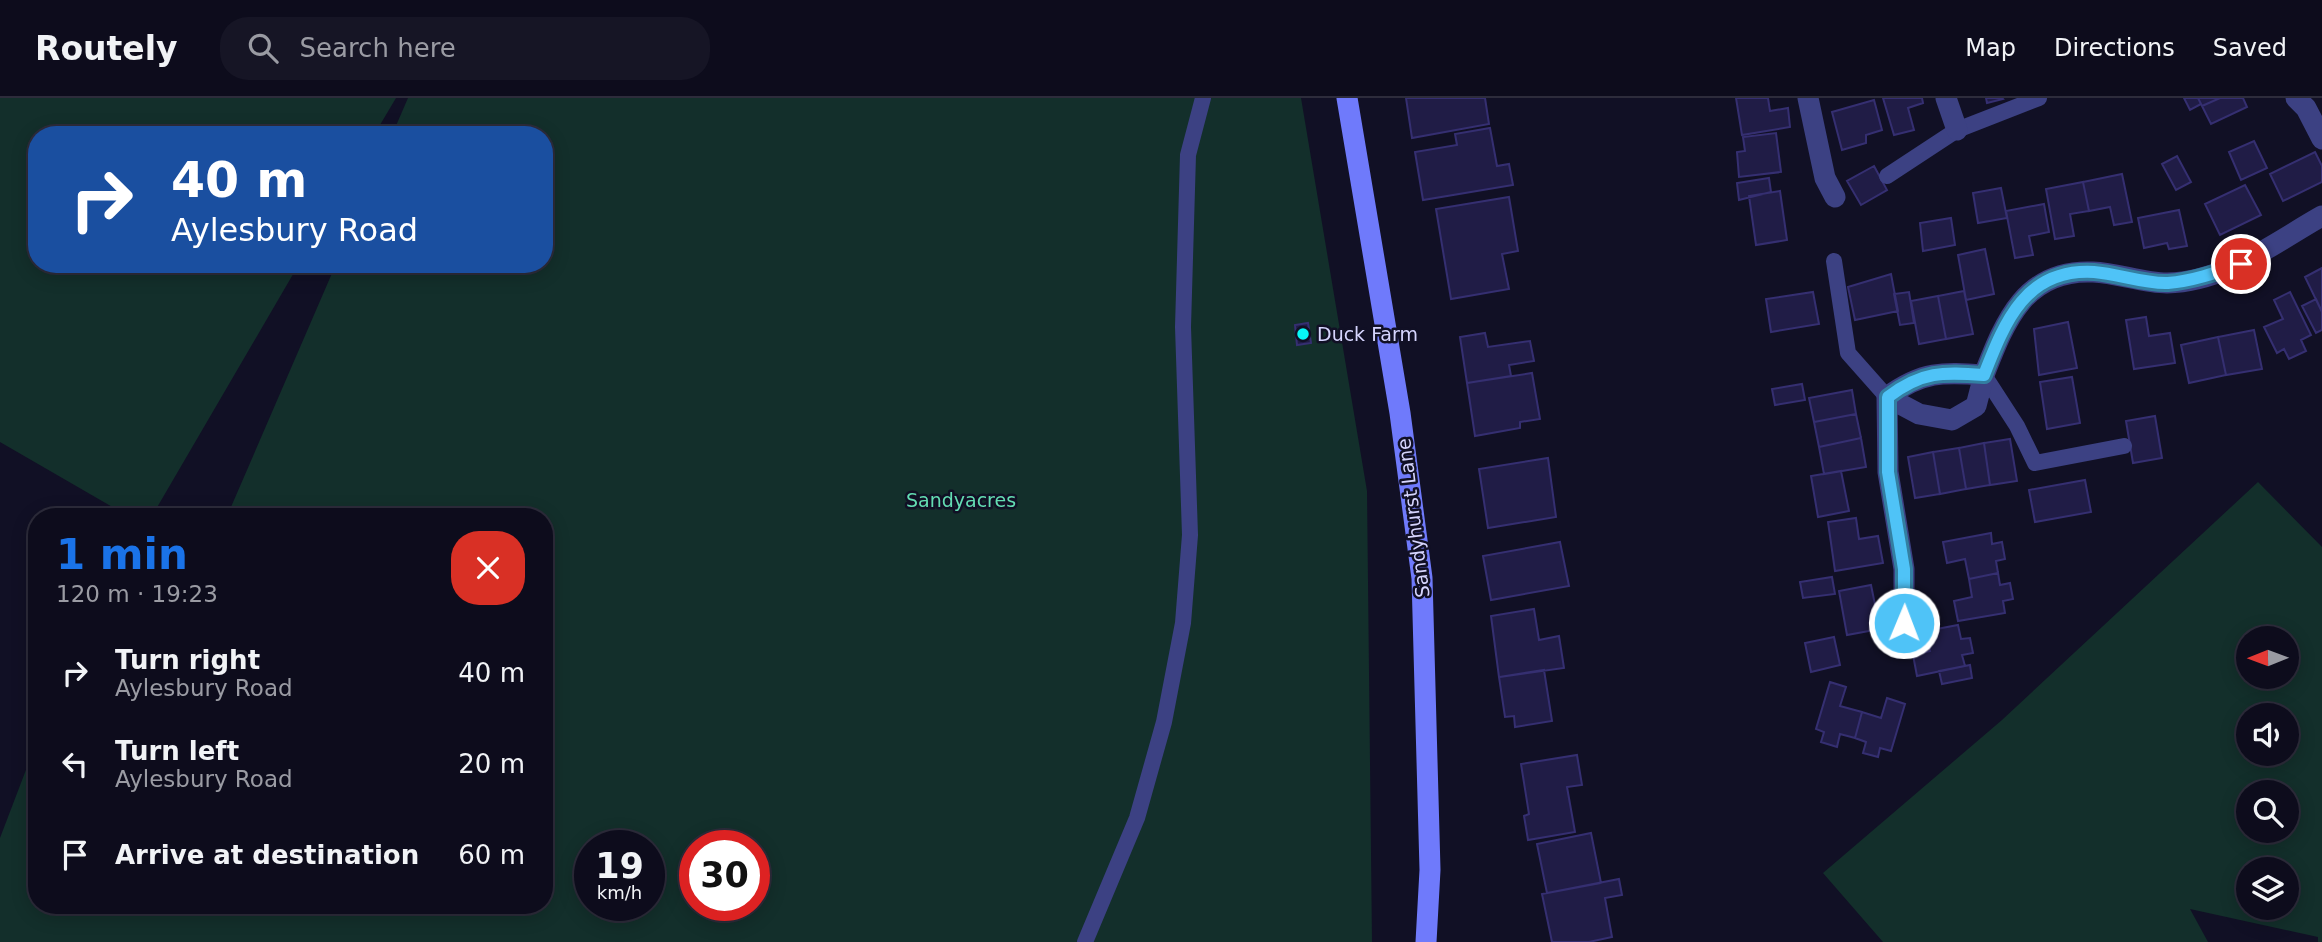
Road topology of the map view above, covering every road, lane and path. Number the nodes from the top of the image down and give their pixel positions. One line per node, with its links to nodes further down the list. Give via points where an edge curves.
1 (1203, 98): 17 (lane, via 1187,169 1183,327 1190,535 1183,623 1164,722 1137,818)
2 (1347, 98): 18 (street, Sandyhurst Lane, via 1404,437 1422,578 1430,870)
3 (1808, 98): 10 (street, via 1825,178)
4 (1946, 98): 7 (street)
5 (2039, 98): 7 (lane)
6 (2296, 98): 8 (street)
7 (1957, 130): 9 (lane)
8 (2322, 139)
9 (1887, 176)
10 (1835, 197)
11 (2322, 216): 13 (street, via 2241,264 2206,276 2167,283 2064,272 2035,288 2011,312)
12 (1834, 261): 14 (lane, via 1848,353)
13 (1984, 375): 14 (street, via 1943,372 1909,380); 14 (street, via 1976,406 1952,420 1919,414); 15 (lane, via 2035,463)
14 (1888, 397): 16 (street, via 1888,472 1904,569)
15 (2124, 446)
16 (1904, 623)
17 (1086, 942)
18 (1426, 942)

